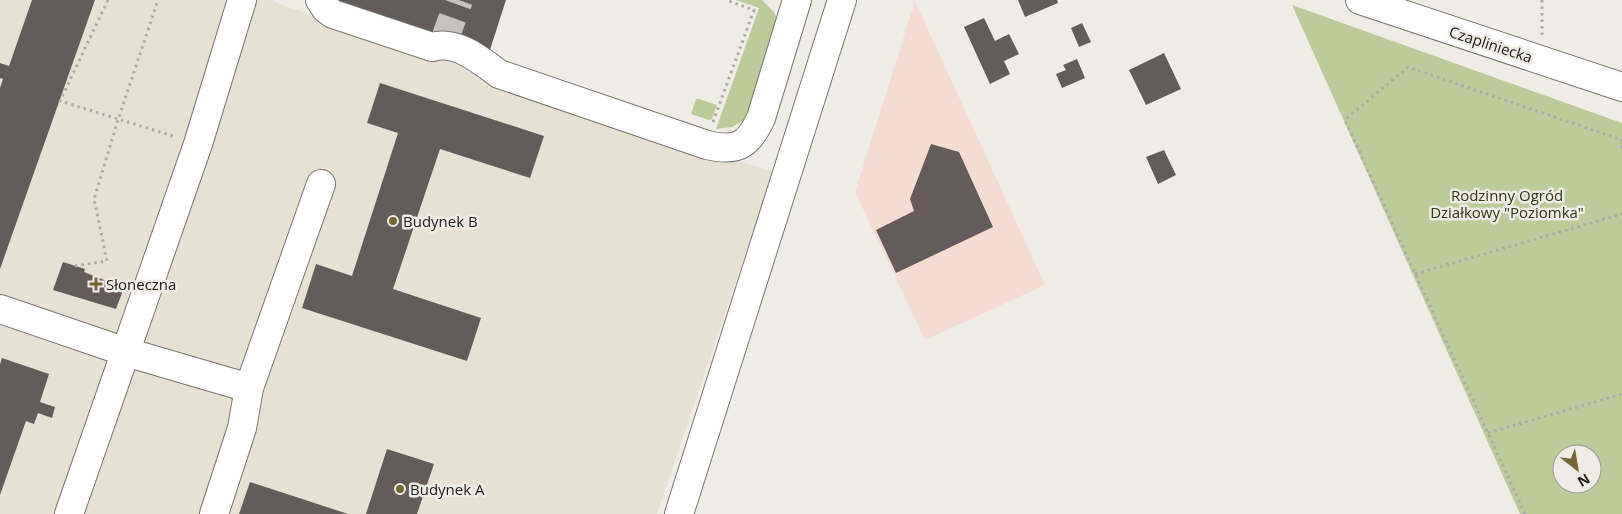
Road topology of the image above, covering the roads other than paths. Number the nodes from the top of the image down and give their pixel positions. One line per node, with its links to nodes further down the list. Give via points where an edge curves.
1 (242, 0): 9 (main road, via 198,144)
2 (320, 0): 3 (main road, via 333,14 432,47 443,44 469,53 499,74 724,149 747,141 755,132)
3 (797, 0)
4 (842, 0): 13 (main road)
5 (1360, 0): 6 (main road, Czapliniecka)
6 (1622, 87)
7 (321, 184): 10 (main road)
8 (0, 309): 9 (main road)
9 (126, 352): 10 (main road); 11 (main road)
10 (249, 388): 12 (main road, via 242,428)
11 (69, 514)
12 (214, 514)
13 (678, 514)

